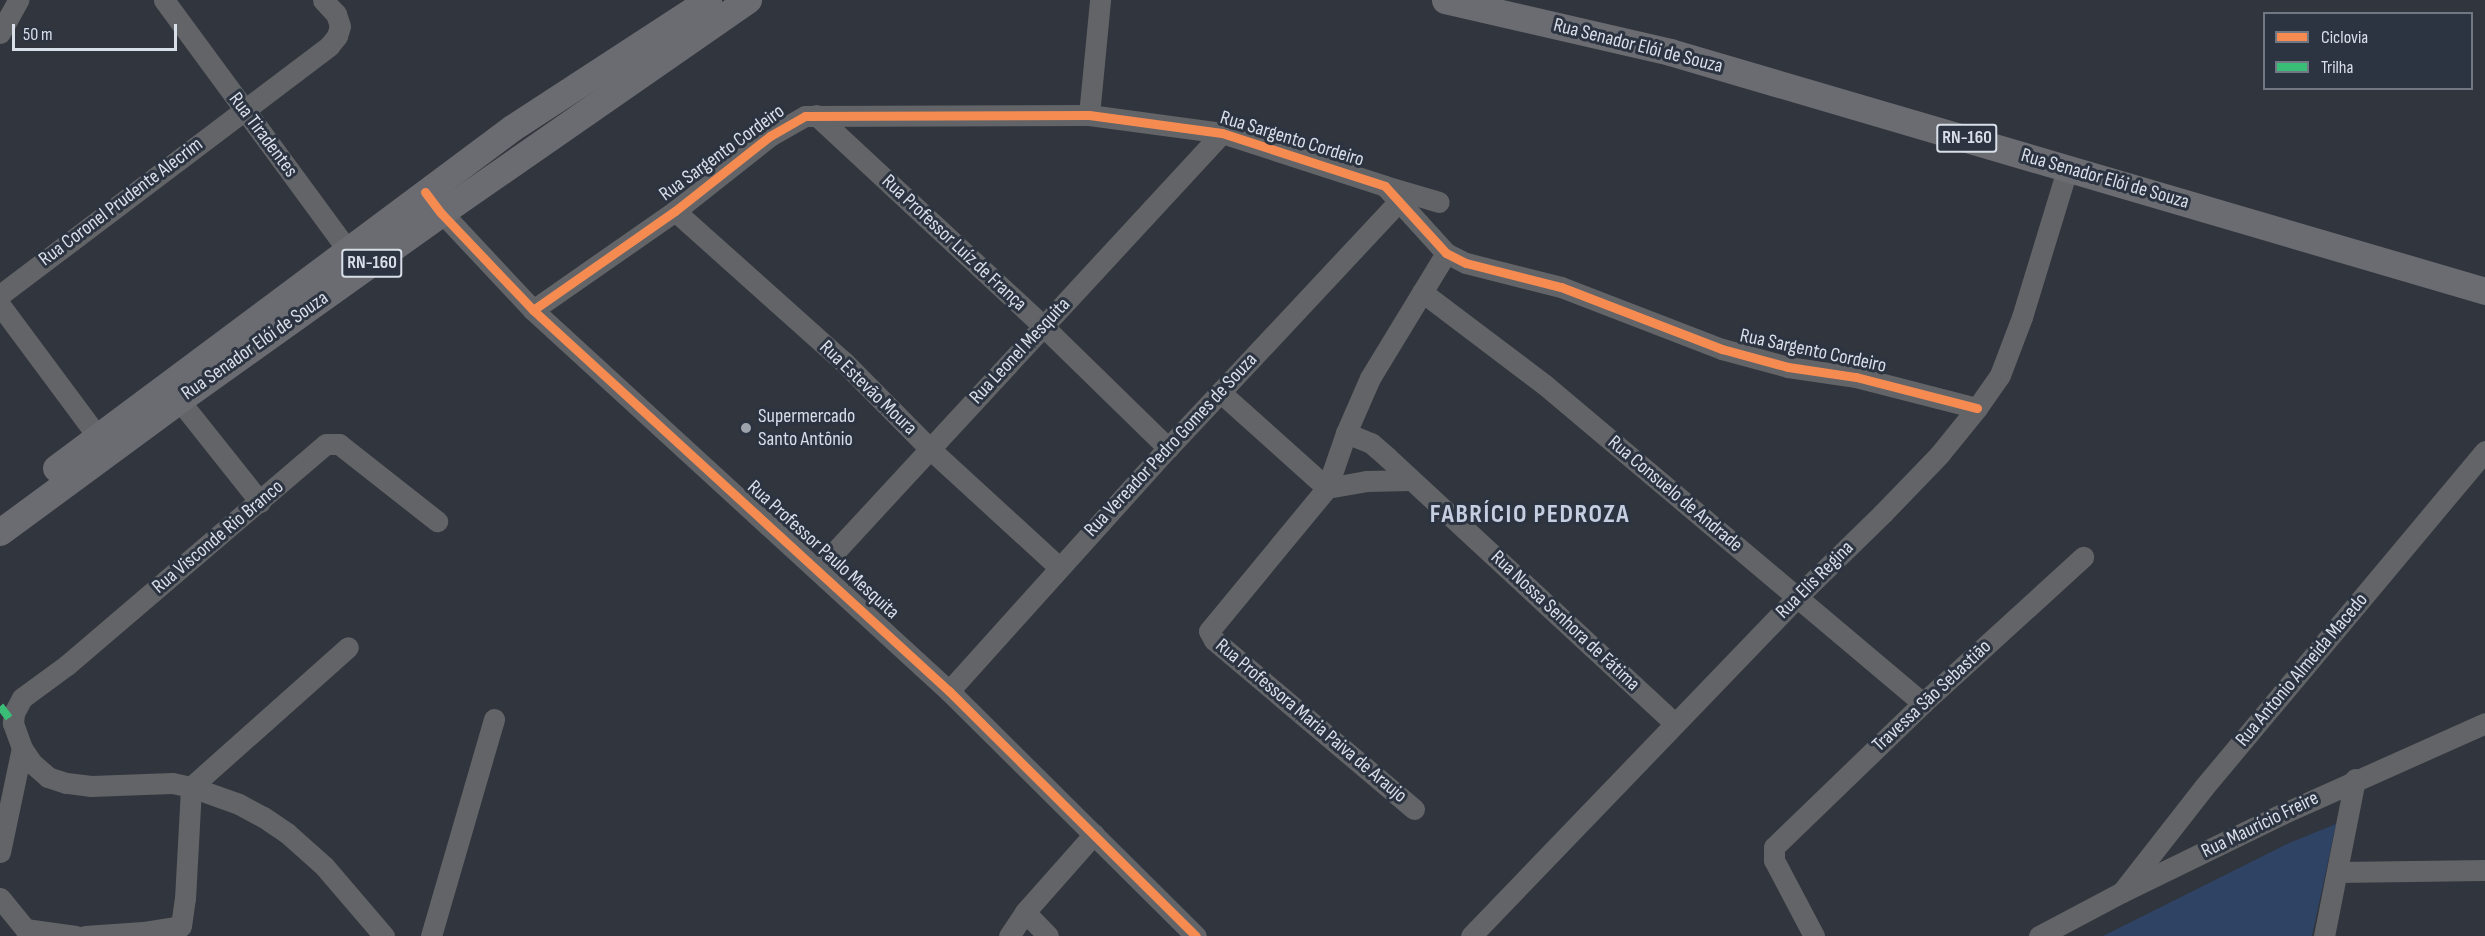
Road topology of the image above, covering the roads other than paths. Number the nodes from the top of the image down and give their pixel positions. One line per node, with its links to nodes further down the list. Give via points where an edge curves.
1 (18, 0): 8 (street)
2 (164, 0): 11 (street, Rua Tiradentes)
3 (323, 0): 11 (street, Rua Coronel Prudente Alecrim, via 338,19 338,36 316,58)
4 (708, 0): 9 (main road, Rua Senador Elói de Souza / RN-160)
5 (748, 0): 10 (main road, Rua Senador Elói de Souza / RN-160)
6 (1100, 0): 13 (street)
7 (1445, 0): 15 (main road, Rua Senador Elói de Souza / RN-160, via 1670,52)
8 (0, 33)
9 (604, 66): 10 (main road); 17 (main road, Rua Senador Elói de Souza / RN-160)
10 (621, 89): 17 (main road, Rua Senador Elói de Souza / RN-160)
11 (243, 110): 21 (street, Rua Tiradentes); 24 (street, Rua Coronel Prudente Alecrim)
12 (816, 115): 13 (street, Rua Sargento Cordeiro); 19 (street, Rua Sargento Cordeiro, via 789,123); 27 (street, Rua Professor Luíz de França)
13 (1089, 115): 14 (street, Rua Sargento Cordeiro)
14 (1222, 133): 16 (street, Rua Sargento Cordeiro); 27 (street, Rua Leonel Mesquita)
15 (2068, 167): 22 (main road, Rua Senador Elói de Souza / RN-160); 30 (street, Rua Elis Regina, via 2000,375)
16 (1391, 195): 18 (street); 20 (street, Rua Sargento Cordeiro); 28 (street, Rua Vereador Pedro Gomes de Souza)
17 (433, 202): 21 (main road, Rua Senador Elói de Souza / RN-160); 26 (street, Rua Professor Paulo Mesquita)
18 (1439, 202)
19 (675, 211): 26 (street, Rua Sargento Cordeiro); 33 (street, Rua Estevão Moura, via 843,361)
20 (1446, 253): 23 (street); 30 (street, Rua Sargento Cordeiro, via 1466,263 1561,287 1722,349)
21 (355, 260): 29 (main road, Rua Senador Elói de Souza / RN-160)
22 (2485, 291)
23 (1422, 292): 31 (street, via 1371,378); 45 (street, Rua Consuelo de Andrade, via 1545,385)
24 (0, 295)
25 (0, 305): 32 (street)
26 (533, 310): 44 (street, Rua Professor Paulo Mesquita)
27 (1043, 326): 33 (street, Rua Leonel Mesquita); 34 (street, Rua Professor Luíz de França)
28 (1220, 392): 34 (street, Rua Vereador Pedro Gomes de Souza); 37 (street)
29 (173, 393): 32 (main road, Rua Senador Elói de Souza / RN-160); 38 (street)
30 (1977, 408): 45 (street, Rua Elis Regina, via 1939,455)
31 (1346, 433): 36 (street, Rua Nossa Senhora de Fátima, via 1371,443); 37 (street)
32 (103, 444): 39 (main road, Rua Senador Elói de Souza / RN-160); 41 (main road, Rua Senador Elói de Souza / RN-160)
33 (930, 448): 43 (street, Rua Estevão Moura); 44 (street, Rua Leonel Mesquita)
34 (1168, 448): 43 (street, Rua Vereador Pedro Gomes de Souza)
35 (2485, 451): 60 (street, Rua Antonio Almeida Macedo, via 2204,787)
36 (1412, 480): 37 (street, via 1367,481); 50 (street, Rua Nossa Senhora de Fátima)
37 (1327, 488): 55 (street, Rua Professora Maria Paiva de Araujo, via 1210,627 1209,633)
38 (260, 502): 40 (street, Rua Visconde Rio Branco, via 326,444 336,443); 52 (street, Rua Visconde Rio Branco, via 67,665 22,698 13,723)
39 (0, 511)
40 (437, 521)
41 (0, 532)
42 (2083, 557): 48 (street, Travessa São Sebastião)
43 (1059, 567): 47 (street, Rua Vereador Pedro Gomes de Souza)
44 (818, 570): 47 (street, Rua Professor Paulo Mesquita)
45 (1796, 598): 48 (street, Rua Consuelo de Andrade); 50 (street, Rua Elis Regina)
46 (348, 646): 54 (street)
47 (949, 691): 56 (street, Rua Professor Paulo Mesquita)
48 (1923, 703): 72 (street, Travessa São Sebastião, via 1774,848 1772,856)
49 (494, 719): 67 (street)
50 (1674, 723): 71 (street, Rua Elis Regina)
51 (2485, 723): 53 (street, Rua Maurício Freire)
52 (22, 748): 54 (street, via 48,777 66,783 172,783); 57 (street)
53 (2355, 779): 59 (street); 60 (street, Rua Maurício Freire)
54 (191, 787): 65 (street, via 182,925); 66 (street, via 239,804 286,833 324,866)
55 (1413, 809)
56 (1094, 834): 62 (street); 70 (street, Rua Professor Paulo Mesquita)
57 (0, 852)
58 (2485, 870): 59 (street)
59 (2338, 872): 74 (street)
60 (2122, 892): 73 (street, Rua Maurício Freire)
61 (0, 898): 63 (street)
62 (1025, 912): 68 (street); 69 (street)
63 (28, 932): 64 (street)
64 (76, 936)
65 (85, 936)
66 (384, 936)
67 (431, 936)
68 (1009, 936)
69 (1048, 936)
70 (1196, 936)
71 (1471, 936)
72 (1814, 936)
73 (2039, 936)
74 (2324, 936)

